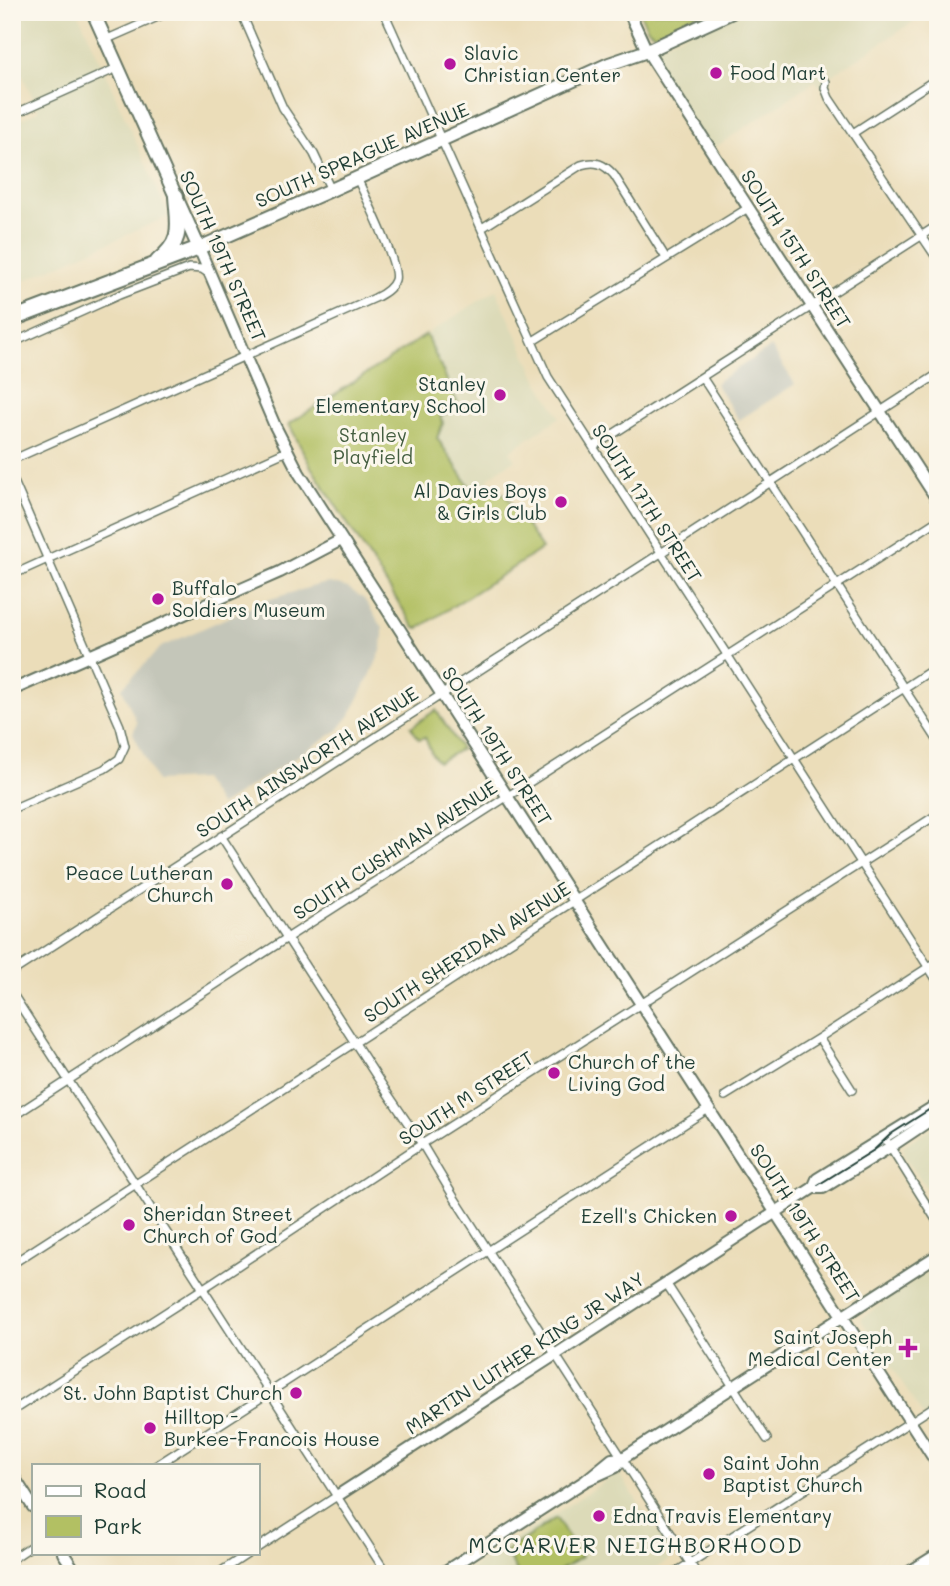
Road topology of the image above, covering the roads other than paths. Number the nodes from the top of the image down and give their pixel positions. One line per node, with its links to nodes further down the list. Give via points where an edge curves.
1 (93, 12): 7 (main road, SOUTH 19TH STREET)
2 (169, 12): 7 (street)
3 (241, 12): 16 (street, via 283,108 314,154)
4 (384, 12): 14 (street, SOUTH 17TH STREET)
5 (629, 12): 8 (street, SOUTH 15TH STREET)
6 (732, 12): 8 (main road, SOUTH SPRAGUE AVENUE)
7 (105, 40): 9 (main road, SOUTH 19TH STREET)
8 (647, 51): 14 (main road, SOUTH SPRAGUE AVENUE, via 608,64); 18 (street, SOUTH 15TH STREET)
9 (117, 68): 12 (street); 17 (main road, SOUTH 19TH STREET)
10 (938, 78): 13 (street)
11 (826, 82): 13 (street, via 827,95)
12 (12, 115)
13 (853, 133): 21 (street)
14 (442, 140): 15 (main road, SOUTH SPRAGUE AVENUE); 20 (street, SOUTH 17TH STREET)
15 (357, 178): 16 (main road, SOUTH SPRAGUE AVENUE); 31 (street, via 394,264 393,284 375,298)
16 (331, 190): 22 (main road, SOUTH SPRAGUE AVENUE)
17 (176, 196): 22 (main road, SOUTH 19TH STREET); 25 (highway, via 177,238)
18 (748, 208): 23 (street); 27 (street, SOUTH 15TH STREET)
19 (938, 225): 21 (street)
20 (482, 228): 23 (street, via 581,165 597,163 614,176); 29 (street, SOUTH 17TH STREET)
21 (922, 235): 24 (street); 27 (street)
22 (199, 248): 25 (highway); 26 (street, SOUTH 19TH STREET)
23 (666, 258): 29 (street)
24 (938, 260)
25 (152, 266): 28 (highway)
26 (211, 275): 30 (street, via 189,268); 31 (street, SOUTH 19TH STREET)
27 (812, 306): 33 (street); 34 (street, SOUTH 15TH STREET)
28 (12, 319)
29 (533, 341): 35 (street, SOUTH 17TH STREET, via 548,377)
30 (12, 343)
31 (245, 355): 36 (street, SOUTH 19TH STREET); 37 (street)
32 (938, 374): 34 (street, SOUTH AINSWORTH AVENUE)
33 (702, 377): 35 (street); 39 (street)
34 (880, 411): 39 (street, SOUTH AINSWORTH AVENUE); 40 (street, SOUTH 15TH STREET)
35 (593, 447): 43 (street, SOUTH 17TH STREET)
36 (287, 452): 42 (street, SOUTH 19TH STREET); 44 (street)
37 (12, 460)
38 (12, 477): 44 (street)
39 (770, 482): 43 (street, SOUTH AINSWORTH AVENUE); 46 (street)
40 (938, 501)
41 (938, 520): 46 (street, SOUTH CUSHMAN AVENUE)
42 (341, 540): 48 (street, via 280,572); 52 (street, SOUTH 19TH STREET)
43 (660, 553): 47 (street, SOUTH 17TH STREET); 52 (street, SOUTH AINSWORTH AVENUE)
44 (48, 559): 45 (street); 48 (street)
45 (12, 575)
46 (837, 585): 47 (street, SOUTH CUSHMAN AVENUE); 50 (street)
47 (727, 655): 54 (street, SOUTH 17TH STREET); 55 (street, SOUTH CUSHMAN AVENUE)
48 (89, 656): 51 (street); 56 (street, via 120,726 125,750 104,769)
49 (938, 666): 50 (street, SOUTH SHERIDAN AVENUE)
50 (904, 689): 53 (street); 54 (street, SOUTH SHERIDAN AVENUE)
51 (12, 690)
52 (441, 694): 55 (street, SOUTH 19TH STREET); 58 (street, SOUTH AINSWORTH AVENUE)
53 (938, 741)
54 (794, 760): 59 (street, SOUTH 17TH STREET); 60 (street, SOUTH SHERIDAN AVENUE)
55 (508, 797): 60 (street, SOUTH 19TH STREET); 61 (street, SOUTH CUSHMAN AVENUE)
56 (12, 809)
57 (938, 814): 59 (street, SOUTH M STREET)
58 (221, 836): 61 (street); 64 (street, SOUTH AINSWORTH AVENUE)
59 (861, 863): 63 (street, SOUTH 17TH STREET); 67 (street, SOUTH M STREET)
60 (575, 901): 67 (street, SOUTH 19TH STREET); 69 (street, SOUTH SHERIDAN AVENUE)
61 (287, 938): 69 (street); 70 (street, SOUTH CUSHMAN AVENUE)
62 (938, 961): 63 (street)
63 (928, 967): 65 (street, SOUTH 17TH STREET); 68 (street)
64 (12, 972)
65 (938, 982)
66 (12, 993): 70 (street)
67 (642, 1005): 74 (street, SOUTH 19TH STREET); 78 (street, SOUTH M STREET)
68 (819, 1038): 71 (street); 72 (street)
69 (355, 1043): 78 (street); 80 (street, SOUTH SHERIDAN AVENUE)
70 (69, 1081): 76 (street, SOUTH CUSHMAN AVENUE); 80 (street)
71 (852, 1090)
72 (726, 1096)
73 (938, 1104): 77 (street, MARTIN LUTHER KING JR WAY)
74 (708, 1109): 82 (street, SOUTH 19TH STREET); 84 (street)
75 (938, 1115): 79 (street, MARTIN LUTHER KING JR WAY)
76 (12, 1117)
77 (884, 1137): 79 (street); 81 (street, MARTIN LUTHER KING JR WAY, via 817,1179)
78 (422, 1144): 84 (street); 88 (street, SOUTH M STREET)
79 (890, 1147): 81 (street, MARTIN LUTHER KING JR WAY, via 823,1188); 83 (street)
80 (136, 1185): 86 (street, SOUTH SHERIDAN AVENUE); 88 (street)
81 (813, 1188): 82 (street, MARTIN LUTHER KING JR WAY)
82 (776, 1212): 87 (street, MARTIN LUTHER KING JR WAY); 89 (street, SOUTH 19TH STREET)
83 (938, 1223)
84 (489, 1250): 90 (street); 92 (street)
85 (938, 1255): 89 (street)
86 (12, 1264)
87 (666, 1283): 90 (street, MARTIN LUTHER KING JR WAY); 91 (street)
88 (203, 1289): 92 (street); 94 (street, SOUTH M STREET)
89 (842, 1316): 91 (street); 95 (street, SOUTH 19TH STREET)
90 (556, 1354): 97 (street); 101 (street, MARTIN LUTHER KING JR WAY)
91 (733, 1387): 96 (street); 97 (street)
92 (270, 1392): 98 (street); 101 (street)
93 (938, 1404): 95 (street)
94 (12, 1411)
95 (910, 1422): 99 (street, SOUTH 19TH STREET); 109 (street)
96 (767, 1439)
97 (623, 1458): 109 (street); 113 (street, via 612,1460)
98 (159, 1464)
99 (938, 1465)
100 (12, 1474): 102 (street)
101 (337, 1496): 104 (street, MARTIN LUTHER KING JR WAY); 112 (street)
102 (32, 1505)
103 (32, 1546): 108 (street)
104 (259, 1547)
105 (938, 1553): 116 (street)
106 (64, 1554): 110 (street)
107 (247, 1554): 111 (street)
108 (12, 1559)
109 (690, 1563): 114 (street); 115 (street)
110 (77, 1574)
111 (217, 1574)
112 (387, 1574)
113 (442, 1574)
114 (673, 1574)
115 (697, 1574)
116 (906, 1574)

